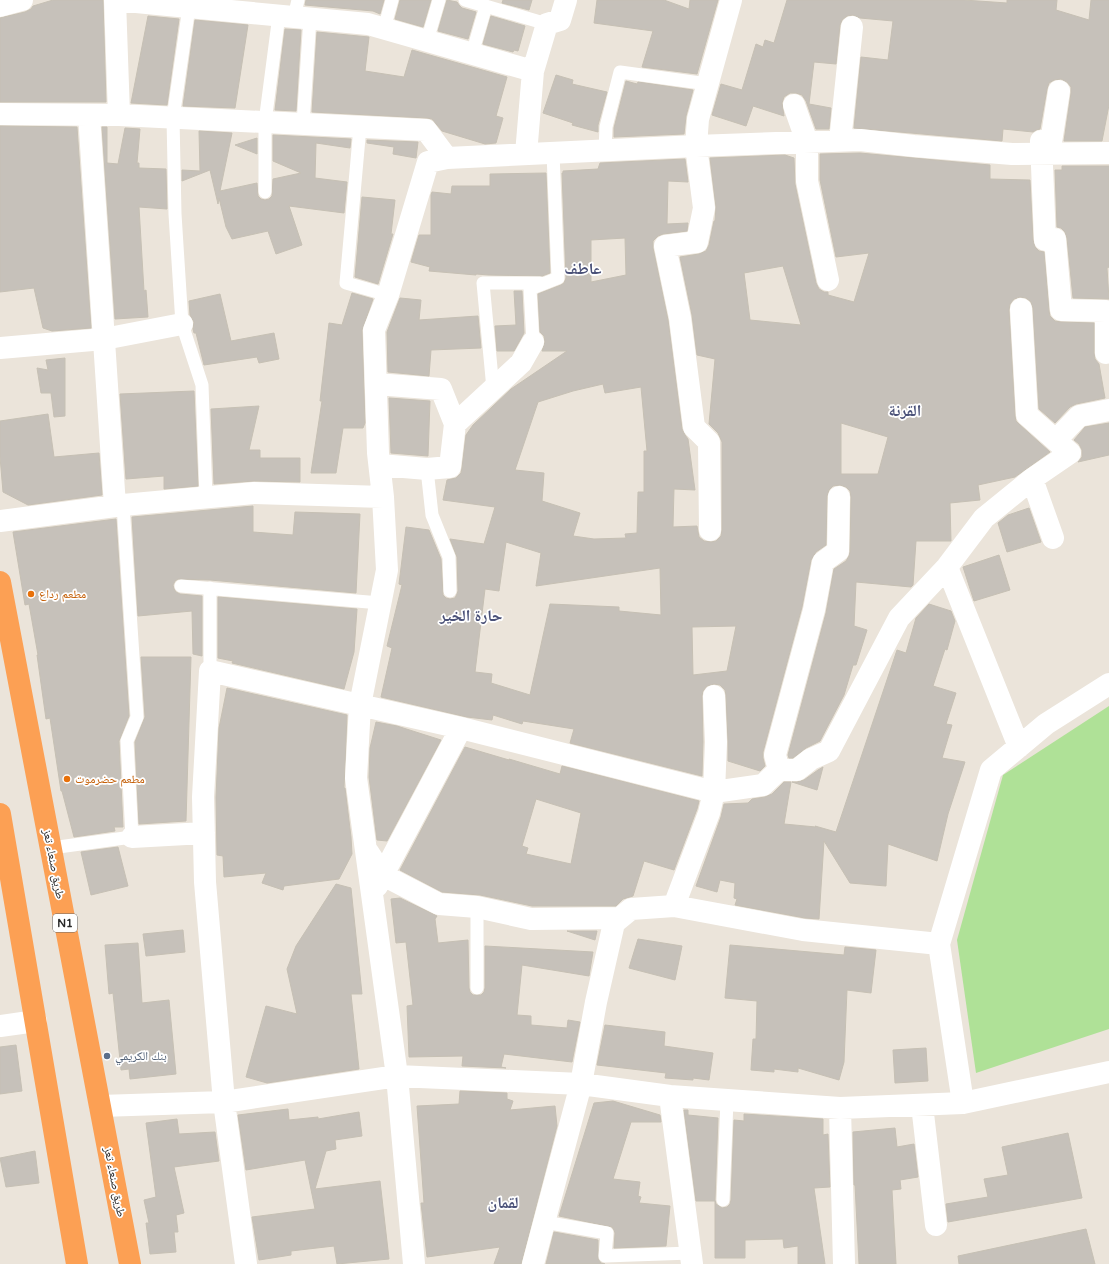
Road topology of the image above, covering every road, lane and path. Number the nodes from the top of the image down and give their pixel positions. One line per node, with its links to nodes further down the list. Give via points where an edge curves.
1 (22, 0): 8 (street)
2 (116, 0): 10 (street); 24 (street)
3 (392, 0): 15 (lane)
4 (439, 0): 16 (lane)
5 (465, 0): 9 (lane)
6 (566, 0): 13 (street, via 560,20)
7 (731, 0): 19 (street)
8 (0, 6)
9 (486, 6): 13 (lane); 17 (lane)
10 (189, 7): 11 (street); 25 (lane)
11 (257, 7): 12 (street)
12 (295, 13): 15 (street, via 368,24); 26 (lane); 27 (lane)
13 (547, 24): 18 (street)
14 (852, 28): 29 (street)
15 (384, 29): 16 (street)
16 (427, 41): 17 (street)
17 (472, 54): 18 (street)
18 (533, 71): 35 (street)
19 (708, 84): 31 (street, via 698,119); 32 (lane, via 620,72 606,127)
20 (1059, 91): 36 (street, via 1051,142 1041,141)
21 (794, 105): 30 (street)
22 (0, 114): 23 (street)
23 (90, 115): 24 (street); 44 (street)
24 (119, 115): 25 (street)
25 (173, 118): 26 (street); 43 (lane, via 175,214)
26 (265, 122): 27 (street); 38 (lane)
27 (303, 124): 28 (street)
28 (360, 127): 37 (street, via 426,130); 41 (lane, via 346,283)
29 (840, 141): 30 (street); 36 (street, via 860,140 1012,154)
30 (807, 142): 31 (street); 39 (street, via 807,181)
31 (696, 146): 32 (street); 61 (street, via 704,208 696,242 665,246 680,318 694,427 709,442)
32 (605, 150): 33 (street)
33 (553, 153): 35 (street); 40 (lane, via 558,278)
34 (1109, 153): 36 (street)
35 (526, 154): 37 (street)
36 (1042, 154): 47 (street, via 1045,240 1054,239 1061,310 1106,311)
37 (447, 158): 41 (street, via 428,162)
38 (265, 192)
39 (828, 280)
40 (545, 283): 45 (lane, via 530,289); 49 (lane, via 483,283)
41 (388, 295): 48 (street, via 374,330)
42 (1020, 308): 52 (street, via 1027,415)
43 (182, 324): 44 (street); 57 (lane, via 202,385)
44 (104, 339): 46 (street); 59 (street)
45 (533, 342): 49 (street, via 521,363)
46 (0, 348)
47 (1106, 353)
48 (376, 384): 51 (street, via 441,389); 53 (street)
49 (493, 389): 51 (street)
50 (1109, 410): 52 (street, via 1079,416)
51 (455, 424): 54 (street, via 450,467)
52 (1056, 440): 55 (street, via 1070,453)
53 (380, 465): 54 (street); 56 (street)
54 (427, 469): 67 (lane, via 432,515 449,557)
55 (1032, 479): 62 (street); 63 (street, via 984,518)
56 (383, 496): 57 (street, via 254,493); 68 (street, via 387,570)
57 (206, 497): 59 (street)
58 (839, 497): 75 (street, via 838,551 823,562 814,610 775,755)
59 (119, 505): 60 (street); 79 (lane, via 137,717 127,741)
60 (0, 521)
61 (710, 530)
62 (1053, 538)
63 (948, 567): 74 (street); 75 (street, via 899,618 829,751 811,758 797,770)
64 (0, 582): 80 (highway, طريق صنعاء تعز / N1)
65 (182, 586): 66 (lane)
66 (210, 588): 68 (lane); 69 (lane)
67 (450, 591)
68 (380, 603): 72 (street)
69 (210, 675): 72 (street, via 210,671); 78 (street, via 203,797)
70 (1109, 684): 74 (street, via 1046,724)
71 (714, 696): 76 (street)
72 (360, 704): 73 (street); 81 (street, via 356,778)
73 (461, 728): 76 (street); 82 (street)
74 (1018, 747): 87 (street, via 991,770)
75 (779, 770): 76 (street, via 763,785)
76 (714, 792): 84 (street, via 709,813)
77 (1, 824): 89 (highway)
78 (204, 833): 79 (street); 96 (street, via 205,882)
79 (132, 837): 80 (lane)
80 (51, 848): 99 (highway, طريق صنعاء تعز / N1)
81 (366, 850): 82 (street); 83 (street)
82 (383, 875): 83 (street); 85 (street, via 439,904)
83 (372, 895): 92 (street)
84 (674, 906): 86 (street, via 631,909); 87 (street, via 803,930)
85 (477, 907): 86 (street, via 531,918); 88 (lane)
86 (620, 918): 93 (street, via 614,923)
87 (939, 944): 97 (street)
88 (476, 988)
89 (36, 1021): 90 (street); 105 (highway)
90 (0, 1026)
91 (1109, 1072): 97 (street)
92 (397, 1076): 93 (street); 96 (street); 108 (street)
93 (581, 1084): 94 (street); 102 (street)
94 (670, 1096): 95 (street); 104 (street)
95 (727, 1100): 100 (street); 101 (lane)
96 (224, 1102): 99 (street); 107 (street)
97 (963, 1103): 98 (street)
98 (922, 1105): 100 (street); 103 (street)
99 (100, 1106): 106 (highway, طريق صنعاء تعز / N1)
100 (840, 1108): 110 (street)
101 (723, 1200)
102 (544, 1222): 104 (lane, via 607,1233 605,1256); 109 (street)
103 (936, 1225)
104 (692, 1259)
105 (77, 1264)
106 (130, 1264)
107 (246, 1264)
108 (414, 1264)
109 (533, 1264)
110 (844, 1264)

